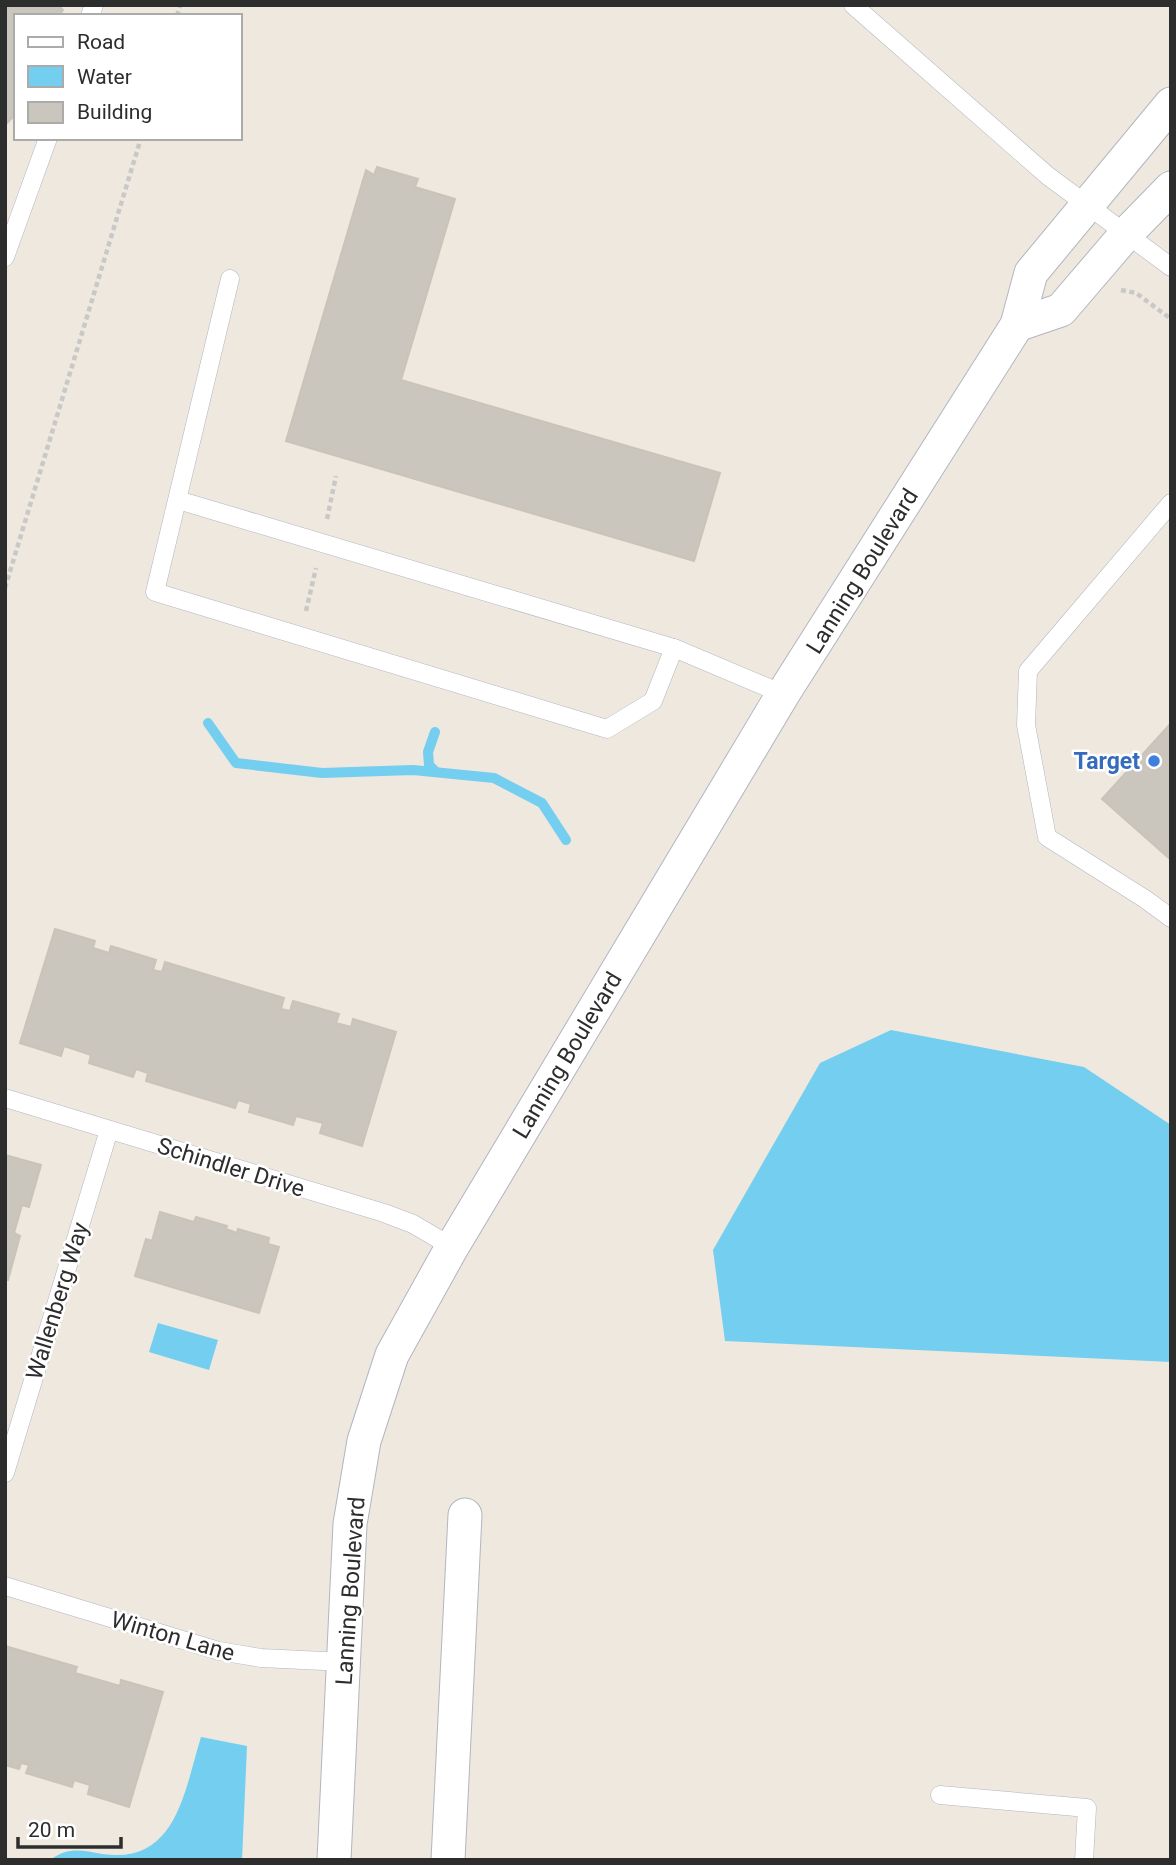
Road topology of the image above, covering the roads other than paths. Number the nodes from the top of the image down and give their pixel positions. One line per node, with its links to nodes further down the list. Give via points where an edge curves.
1 (853, 5): 5 (lane)
2 (1171, 104): 5 (street, Lanning Boulevard)
3 (47, 140): 7 (lane)
4 (1171, 188): 6 (street)
5 (1086, 205): 6 (lane); 10 (street, Lanning Boulevard, via 1031,273)
6 (1126, 234): 8 (lane); 10 (street, via 1061,310)
7 (5, 257)
8 (1171, 267)
9 (230, 279): 11 (lane)
10 (1017, 326): 14 (street, Lanning Boulevard)
11 (178, 500): 13 (lane); 13 (lane, via 155,592 607,729 653,701)
12 (1171, 503): 15 (lane, via 1028,671 1026,725 1047,837)
13 (674, 648): 14 (lane)
14 (783, 694): 18 (street, Lanning Boulevard)
15 (1171, 918)
16 (5, 1098): 17 (lane, Schindler Drive)
17 (109, 1130): 18 (lane, Schindler Drive, via 384,1213); 19 (lane, Wallenberg Way)
18 (452, 1247): 22 (street, Lanning Boulevard, via 392,1355 364,1441 350,1524)
19 (5, 1473)
20 (465, 1515): 25 (street)
21 (5, 1586): 22 (lane, Winton Lane, via 219,1651)
22 (345, 1662): 24 (street, Lanning Boulevard)
23 (940, 1795): 26 (lane, via 1087,1808)
24 (334, 1860)
25 (448, 1860)
26 (1084, 1860)

